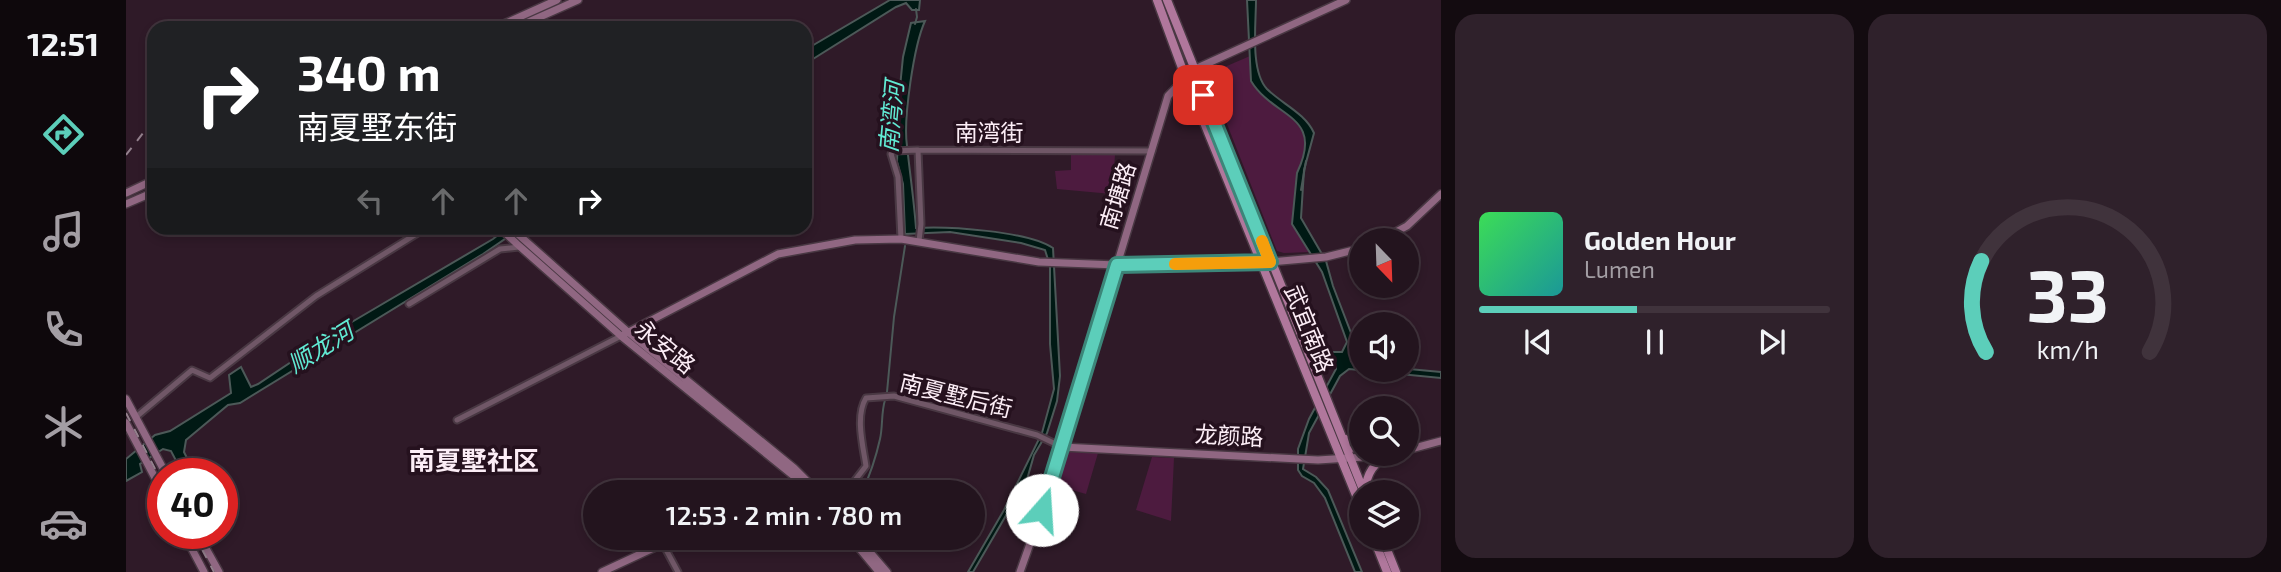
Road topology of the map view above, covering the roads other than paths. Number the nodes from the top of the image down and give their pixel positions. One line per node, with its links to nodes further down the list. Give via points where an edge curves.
1 (557, 0): 6 (street)
2 (578, 0): 7 (street)
3 (1157, 0): 9 (main road, 武宜南路)
4 (1167, 0): 8 (main road, 武宜南路)
5 (1346, 0): 8 (street, 南塘路)
6 (510, 21)
7 (531, 21)
8 (1193, 70): 9 (street, 南塘路); 25 (main road, 武宜南路)
9 (1185, 76): 11 (street, 南塘路, via 1168,96); 25 (main road, 武宜南路)
10 (918, 150): 11 (street, 南湾街); 21 (street, 南湾街, via 894,150 891,154 898,177); 22 (street)
11 (1152, 151): 26 (street, 南塘路)
12 (147, 183): 13 (street)
13 (126, 193)
14 (1441, 194): 17 (street)
15 (147, 195): 16 (street)
16 (126, 204)
17 (1403, 228)
18 (415, 235): 30 (street, via 316,296 210,378 192,370)
19 (509, 235): 23 (street, 永安路)
20 (515, 235): 23 (street)
21 (901, 239): 22 (street); 28 (street, via 855,240 778,254)
22 (920, 239): 26 (street, via 1039,262)
23 (520, 244): 27 (street, via 500,249); 28 (street, 永安路)
24 (1349, 251): 25 (street)
25 (1266, 263): 26 (street); 33 (main road, 武宜南路); 39 (main road, 武宜南路, via 1317,400)
26 (1117, 265): 36 (street, 南塘路)
27 (409, 304)
28 (625, 334): 31 (street); 42 (street, 永安路)
29 (126, 399): 30 (street)
30 (136, 417): 38 (street)
31 (457, 420)
32 (126, 423): 41 (street)
33 (1340, 434): 35 (main road); 39 (main road, 武宜南路)
34 (1441, 441): 37 (street)
35 (1349, 445)
36 (1062, 447): 39 (street, 龙颜路); 43 (street, 南夏墅后街, via 1037,435 894,396 866,398 862,418 866,466); 60 (street, 南塘路)
37 (1419, 447)
38 (156, 458)
39 (1346, 459): 40 (street, 龙颜路); 44 (main road, 武宜南路); 45 (main road, 武宜南路)
40 (1349, 459)
41 (147, 463)
42 (803, 480)
43 (855, 480)
44 (1353, 480)
45 (1358, 480)
46 (192, 549): 54 (street)
47 (206, 549): 55 (street)
48 (650, 550): 56 (street)
49 (666, 550): 57 (street)
50 (861, 550): 58 (street)
51 (868, 550): 59 (street)
52 (1378, 550): 61 (main road)
53 (1387, 550): 62 (main road)
54 (204, 572)
55 (219, 572)
56 (602, 572)
57 (678, 572)
58 (879, 572)
59 (887, 572)
60 (1020, 572)
61 (1387, 572)
62 (1396, 572)

